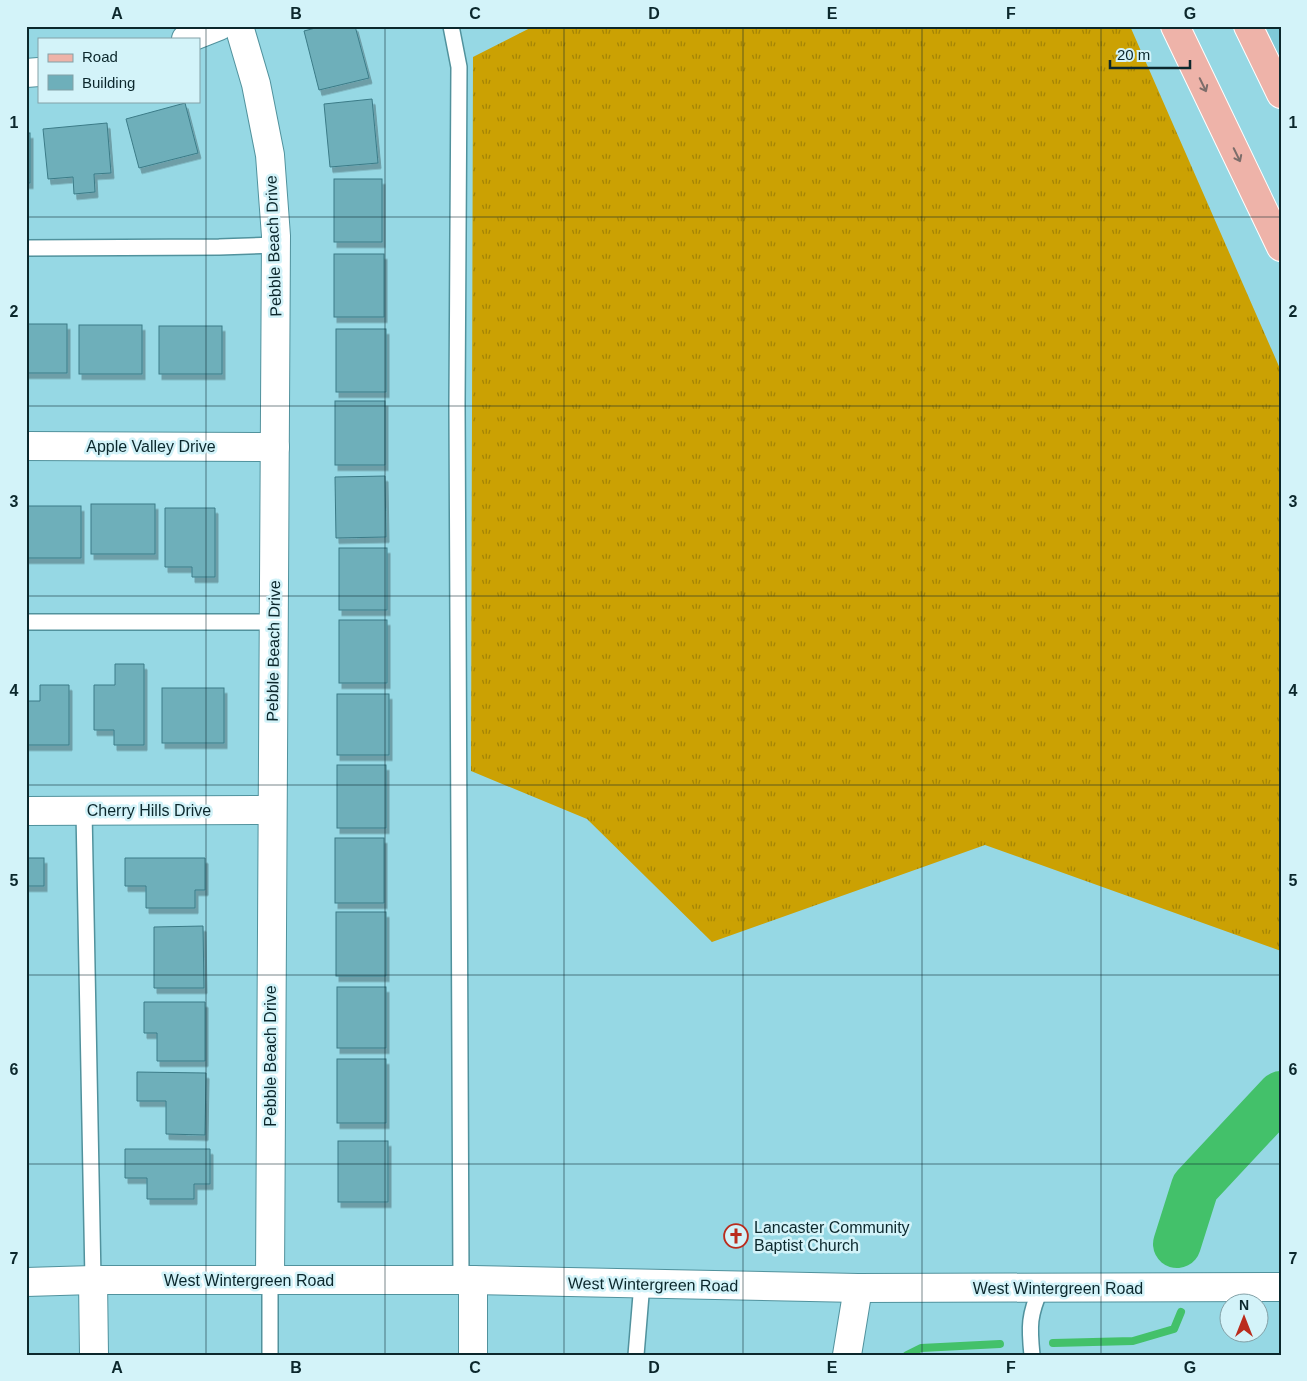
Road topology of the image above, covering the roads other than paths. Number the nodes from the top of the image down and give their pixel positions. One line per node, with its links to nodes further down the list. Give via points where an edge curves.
1 (219, 26): 6 (street)
2 (240, 26): 8 (street, Pebble Beach Drive, via 270,155)
3 (451, 26): 20 (lane, via 459,67 457,405)
4 (1175, 26): 9 (main road, one-way to 9)
5 (1248, 26): 7 (main road)
6 (189, 38)
7 (1281, 94)
8 (276, 245): 10 (lane); 12 (street, Pebble Beach Drive)
9 (1281, 247)
10 (26, 248)
11 (26, 446): 12 (street, Apple Valley Drive)
12 (275, 447): 14 (street, Pebble Beach Drive)
13 (26, 622): 14 (lane)
14 (273, 622): 16 (street, Pebble Beach Drive)
15 (84, 810): 16 (street, Cherry Hills Drive); 17 (street, Cherry Hills Drive); 19 (lane)
16 (271, 810): 18 (street, Pebble Beach Drive)
17 (26, 811)
18 (270, 1279): 19 (street, West Wintergreen Road); 20 (street, West Wintergreen Road); 27 (lane)
19 (94, 1280): 21 (street, West Wintergreen Road); 26 (street)
20 (467, 1280): 22 (street, West Wintergreen Road); 28 (street)
21 (26, 1282)
22 (642, 1283): 24 (street, West Wintergreen Road); 29 (lane)
23 (1281, 1287): 25 (street, West Wintergreen Road)
24 (858, 1288): 25 (street, West Wintergreen Road); 30 (street)
25 (1041, 1288): 31 (lane, via 1030,1316)
26 (94, 1355)
27 (270, 1355)
28 (472, 1355)
29 (636, 1355)
30 (847, 1355)
31 (1032, 1355)

